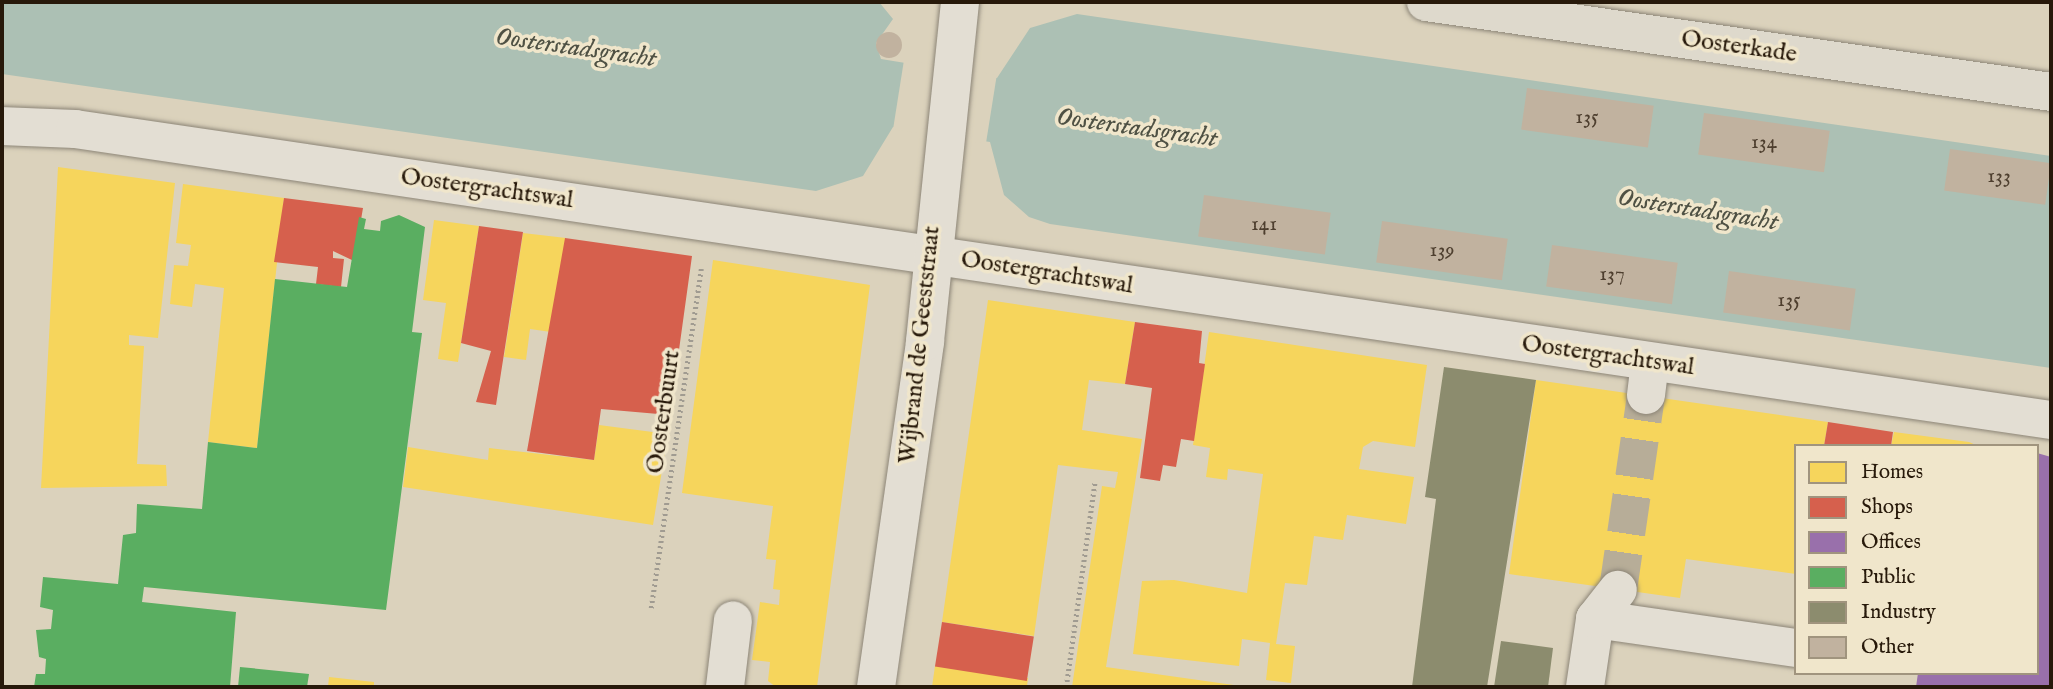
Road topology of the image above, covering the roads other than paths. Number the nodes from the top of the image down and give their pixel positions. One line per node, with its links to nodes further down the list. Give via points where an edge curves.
1 (960, 2): 5 (street, Wijbrand de Geeststraat, via 941,136)
2 (1426, 2): 3 (main road, Oosterkade)
3 (2051, 92)
4 (2, 125): 5 (street, Oostergrachtswal, via 75,129)
5 (931, 254): 6 (street, Oostergrachtswal, via 1648,379); 12 (street, Wijbrand de Geeststraat)
6 (2051, 420)
7 (1618, 590): 8 (street)
8 (1595, 619): 10 (street); 13 (street)
9 (733, 620): 11 (street)
10 (1794, 648)
11 (725, 687)
12 (876, 687)
13 (1585, 687)

